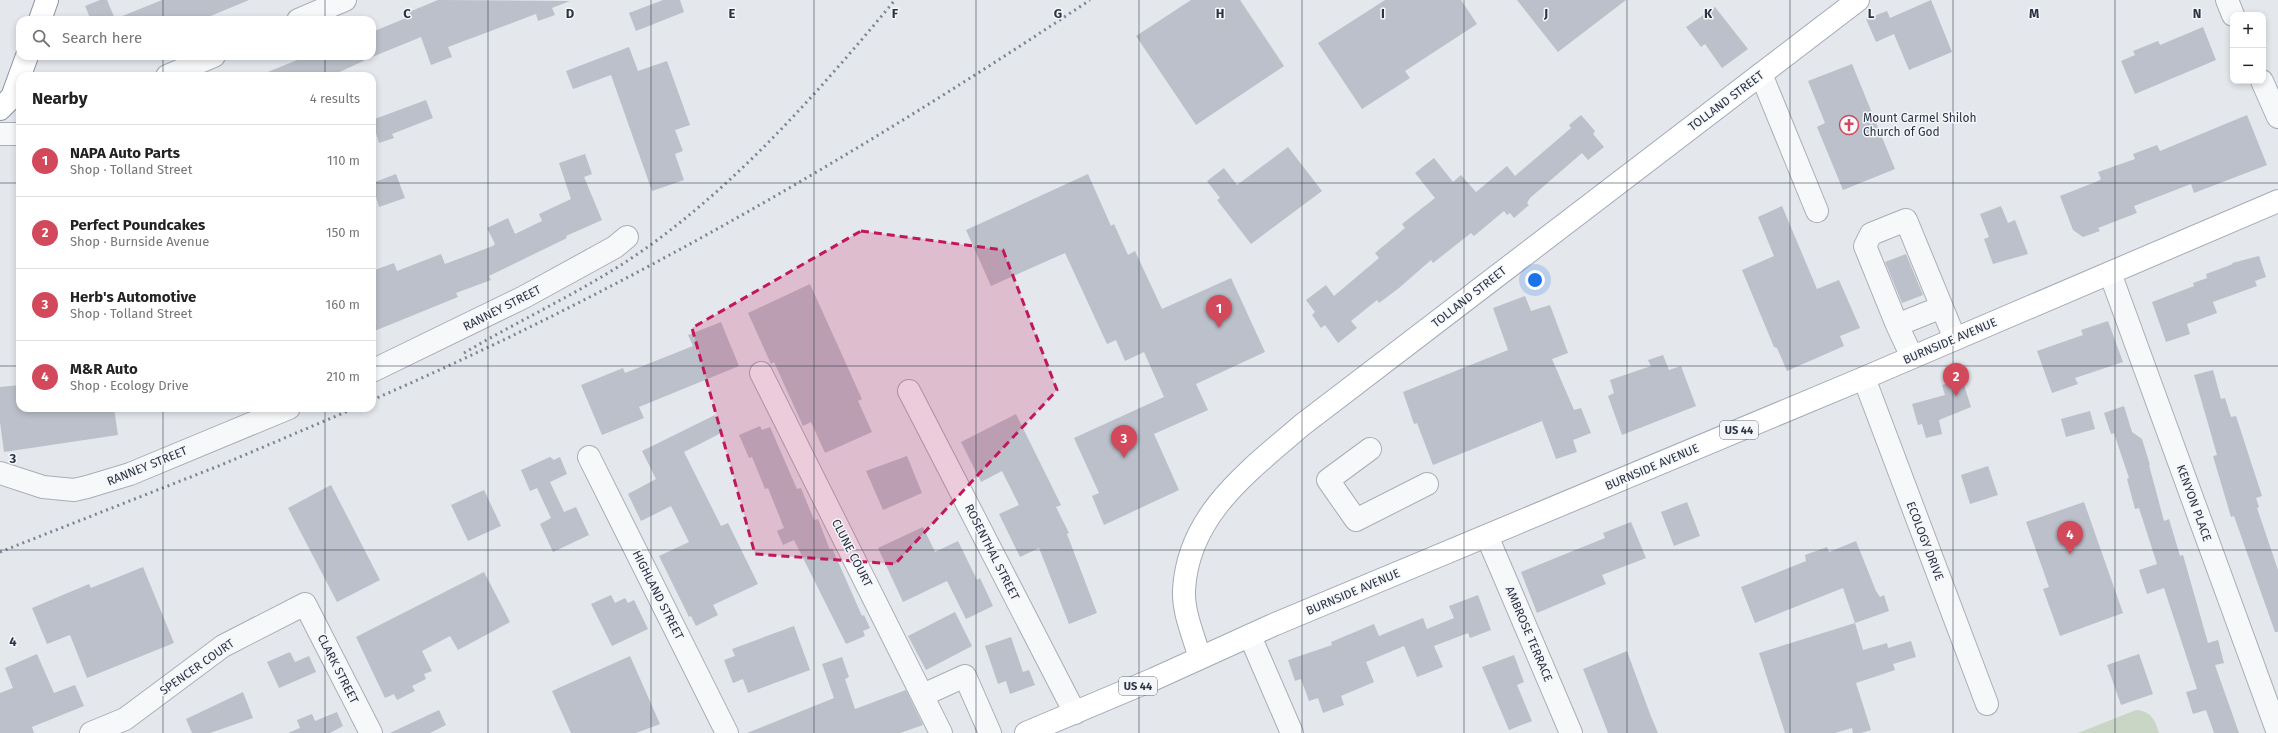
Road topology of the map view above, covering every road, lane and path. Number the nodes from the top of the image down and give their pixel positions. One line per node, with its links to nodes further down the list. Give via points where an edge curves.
1 (47, 0): 6 (main road)
2 (345, 0): 7 (street)
3 (1858, 0): 12 (main road, TOLLAND STREET)
4 (2227, 0): 5 (street)
5 (2232, 12)
6 (41, 16)
7 (307, 16)
8 (26, 60): 10 (main road)
9 (205, 60): 11 (street)
10 (21, 72)
11 (176, 72)
12 (1761, 74): 20 (street); 39 (main road, TOLLAND STREET, via 1302,425 1235,483 1208,516 1189,558 1184,591)
13 (2263, 84): 16 (street)
14 (16, 86): 15 (main road, via 12,97)
15 (0, 109)
16 (2278, 118)
17 (0, 134): 18 (street)
18 (16, 134)
19 (2276, 207): 22 (main road, BURNSIDE AVENUE / US 44)
20 (1817, 211)
21 (627, 237): 27 (street, RANNEY STREET, via 615,247 524,298)
22 (2110, 273): 25 (main road, BURNSIDE AVENUE / US 44); 51 (street, KENYON PLACE)
23 (1942, 307): 24 (street); 24 (street, via 1906,220 1870,234 1865,246); 25 (street)
24 (1897, 325): 26 (street)
25 (1955, 339): 26 (main road, BURNSIDE AVENUE / US 44)
26 (1912, 357): 29 (main road, BURNSIDE AVENUE / US 44)
27 (376, 368)
28 (761, 373): 40 (street, CLUNE COURT)
29 (1864, 378): 36 (main road, BURNSIDE AVENUE / US 44); 41 (street, ECOLOGY DRIVE)
30 (909, 391): 42 (street, ROSENTHAL STREET)
31 (279, 412): 34 (street, RANNEY STREET, via 130,474 74,490 42,487)
32 (1370, 449): 35 (street, via 1328,480 1356,520)
33 (589, 456): 45 (street, HIGHLAND STREET)
34 (0, 473)
35 (1427, 484)
36 (1486, 536): 38 (main road, BURNSIDE AVENUE / US 44); 50 (street, AMBROSE TERRACE)
37 (305, 604): 43 (street, SPENCER COURT, via 223,646 125,719); 44 (street, CLARK STREET)
38 (1250, 636): 39 (main road, BURNSIDE AVENUE / US 44); 49 (street)
39 (1200, 658): 42 (main road, BURNSIDE AVENUE / US 44)
40 (923, 695): 46 (street, CLUNE COURT); 47 (street, via 965,676)
41 (1987, 704)
42 (1075, 712): 48 (main road, BURNSIDE AVENUE / US 44)
43 (91, 733)
44 (371, 733)
45 (727, 733)
46 (941, 733)
47 (990, 733)
48 (1026, 733)
49 (1292, 733)
50 (1571, 733)
51 (2278, 733)

